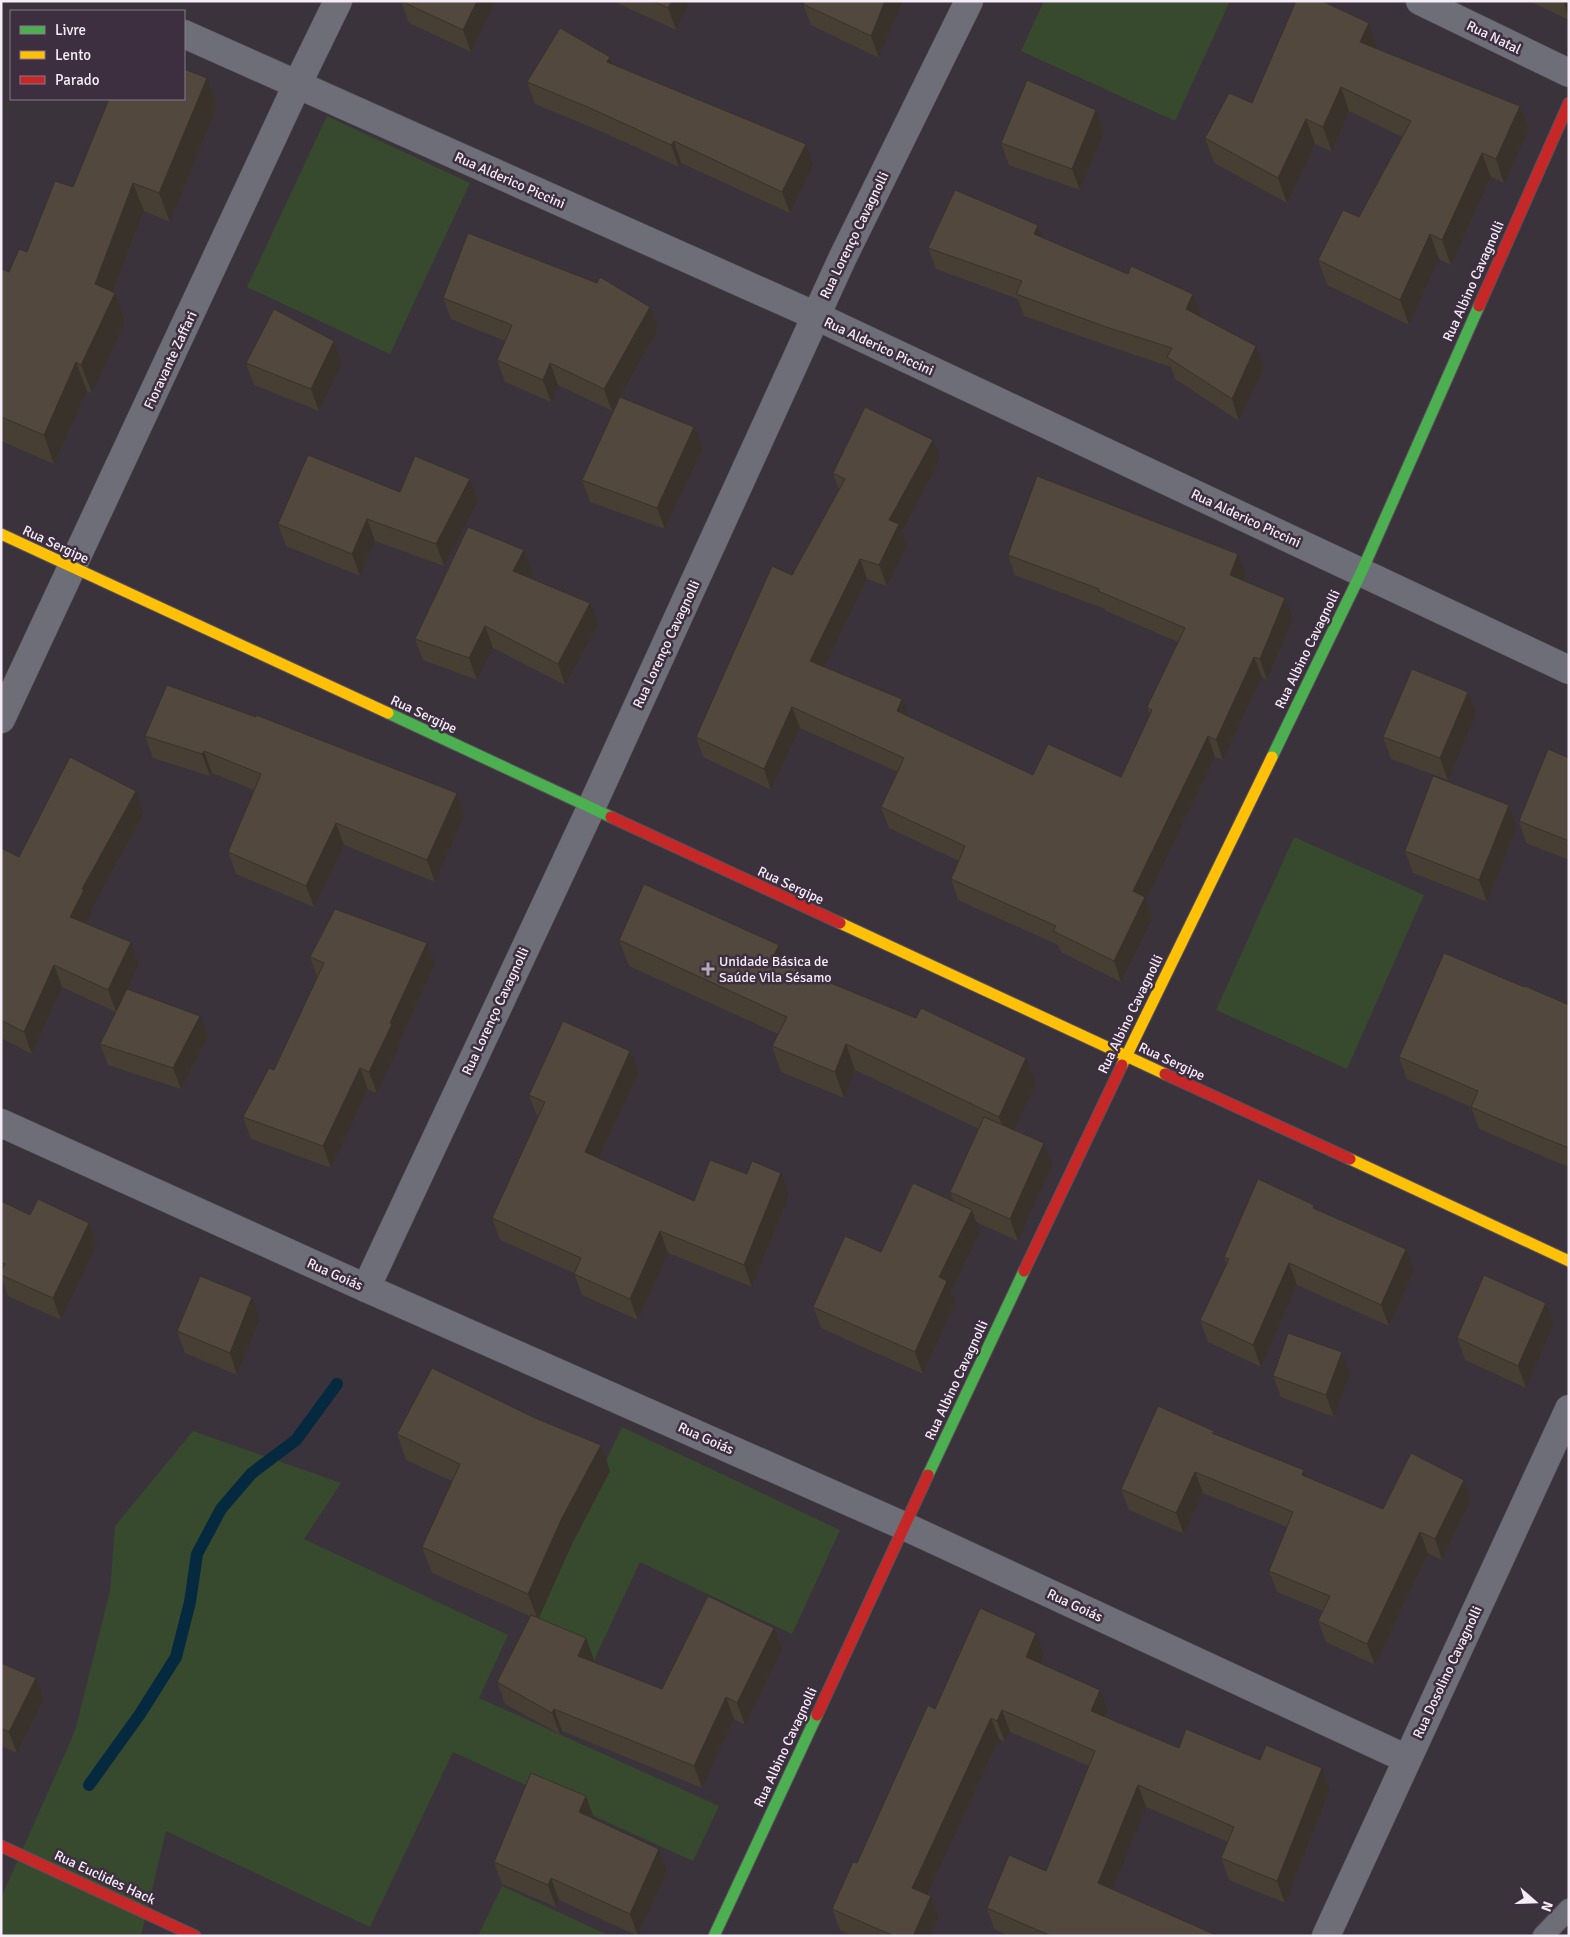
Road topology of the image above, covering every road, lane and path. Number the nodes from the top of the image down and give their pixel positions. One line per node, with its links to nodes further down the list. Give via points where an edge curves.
1 (338, 1): 6 (street, Fioravante Zaffari)
2 (969, 1): 8 (street, Rua Lorenço Cavagnolli)
3 (1420, 1): 5 (street, Rua Natal)
4 (185, 34): 6 (street, Rua Alderico Piccini)
5 (1569, 74)
6 (297, 85): 8 (street, Rua Alderico Piccini); 10 (street, Fioravante Zaffari)
7 (1569, 103): 11 (street, Rua Albino Cavagnolli)
8 (816, 316): 11 (street, Rua Alderico Piccini); 14 (street, Rua Lorenço Cavagnolli)
9 (1, 534): 10 (street, Rua Sergipe)
10 (73, 568): 13 (street, Fioravante Zaffari); 14 (street, Rua Sergipe)
11 (1360, 572): 12 (street, Rua Alderico Piccini); 15 (street, Rua Albino Cavagnolli)
12 (1569, 670)
13 (1, 719)
14 (591, 808): 15 (street, Rua Sergipe); 18 (street, Rua Lorenço Cavagnolli)
15 (1126, 1057): 17 (street, Rua Sergipe); 20 (street, Rua Albino Cavagnolli)
16 (1, 1123): 18 (street, Rua Goiás)
17 (1569, 1261)
18 (366, 1288): 20 (street, Rua Goiás)
19 (1569, 1409): 21 (street, Rua Dosolino Cavagnolli)
20 (904, 1526): 21 (street, Rua Goiás); 25 (street, Rua Albino Cavagnolli)
21 (1407, 1759): 26 (street, Rua Dosolino Cavagnolli)
22 (1, 1846): 24 (street, Rua Euclides Hack)
23 (1569, 1908): 27 (lane)
24 (195, 1936)
25 (714, 1936)
26 (1326, 1936)
27 (1543, 1936)

